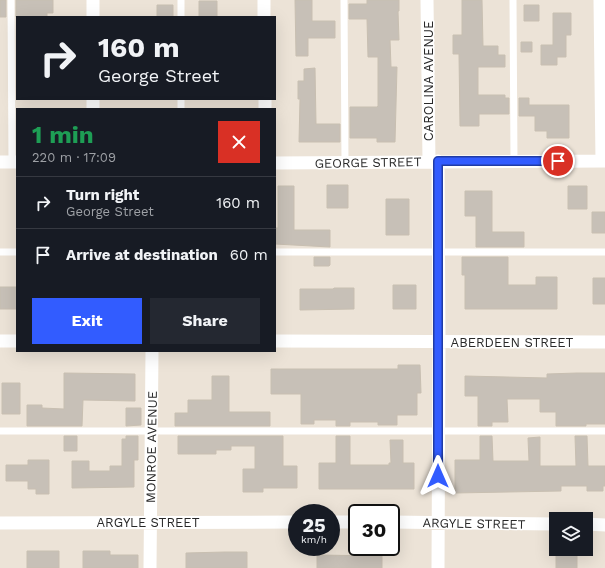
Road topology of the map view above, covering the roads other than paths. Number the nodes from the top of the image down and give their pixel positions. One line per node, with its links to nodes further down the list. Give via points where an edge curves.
1 (11, 0): 15 (lane)
2 (93, 0): 9 (street)
3 (181, 0): 10 (lane)
4 (264, 0): 11 (street)
5 (344, 0): 16 (lane)
6 (428, 0): 12 (street, CAROLINA AVENUE)
7 (514, 0): 13 (lane)
8 (600, 0): 14 (street)
9 (93, 16)
10 (181, 16)
11 (264, 16)
12 (433, 161): 13 (street, GEORGE STREET); 16 (street, GEORGE STREET); 21 (street, CAROLINA AVENUE)
13 (514, 161): 14 (street, GEORGE STREET)
14 (603, 161)
15 (10, 162)
16 (345, 162): 17 (street, GEORGE STREET)
17 (276, 163)
18 (0, 252): 19 (lane)
19 (16, 252)
20 (276, 252): 21 (lane)
21 (438, 252): 22 (lane); 26 (street, CAROLINA AVENUE)
22 (605, 252)
23 (0, 341): 24 (street)
24 (16, 341)
25 (276, 341): 26 (street, ABERDEEN STREET)
26 (439, 342): 27 (street, ABERDEEN STREET); 29 (street, CAROLINA AVENUE)
27 (605, 342)
28 (152, 352): 31 (street, MONROE AVENUE)
29 (439, 430): 31 (lane); 32 (lane); 36 (street, CAROLINA AVENUE)
30 (0, 431): 31 (lane)
31 (152, 431): 33 (street, MONROE AVENUE)
32 (605, 431)
33 (151, 522): 34 (street, ARGYLE STREET); 37 (street, ARGYLE STREET); 41 (street, MONROE AVENUE)
34 (288, 522)
35 (400, 522): 36 (street, ARGYLE STREET)
36 (438, 522): 38 (street, ARGYLE STREET); 42 (street, CAROLINA AVENUE)
37 (0, 523)
38 (549, 524)
39 (593, 524): 40 (street)
40 (605, 524)
41 (150, 568)
42 (438, 568)

